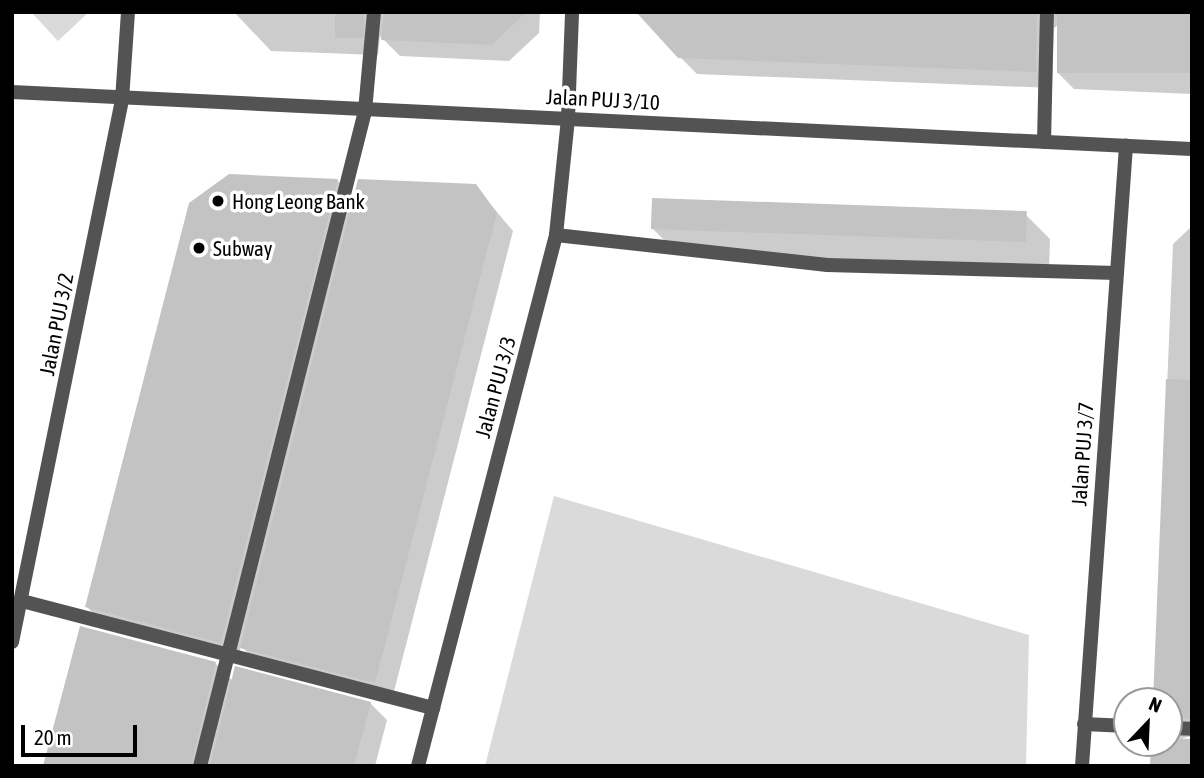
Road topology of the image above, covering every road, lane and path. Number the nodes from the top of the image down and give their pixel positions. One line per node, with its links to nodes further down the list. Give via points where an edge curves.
1 (128, 12): 6 (street, Jalan PUJ 3/2)
2 (374, 12): 7 (street)
3 (572, 12): 8 (street, Jalan PUJ 3/3)
4 (1047, 12): 9 (street)
5 (12, 92): 6 (street, Jalan PUJ 3/10)
6 (122, 100): 7 (street, Jalan PUJ 3/10); 14 (street, Jalan PUJ 3/2)
7 (365, 111): 8 (street, Jalan PUJ 3/10); 16 (street)
8 (568, 118): 9 (street, Jalan PUJ 3/10); 12 (street, Jalan PUJ 3/3)
9 (1044, 142): 10 (street, Jalan PUJ 3/10)
10 (1126, 146): 11 (street, Jalan PUJ 3/10); 13 (street, Jalan PUJ 3/7)
11 (1192, 149)
12 (556, 235): 13 (street, via 827,265); 17 (street, Jalan PUJ 3/3)
13 (1116, 273): 18 (street, Jalan PUJ 3/7)
14 (22, 601): 15 (street, Jalan PUJ 3/2); 16 (street)
15 (12, 642)
16 (229, 656): 17 (street); 20 (street)
17 (433, 708): 21 (street, Jalan PUJ 3/3)
18 (1084, 724): 19 (street); 22 (street, Jalan PUJ 3/7)
19 (1113, 725)
20 (200, 766)
21 (418, 766)
22 (1082, 766)

